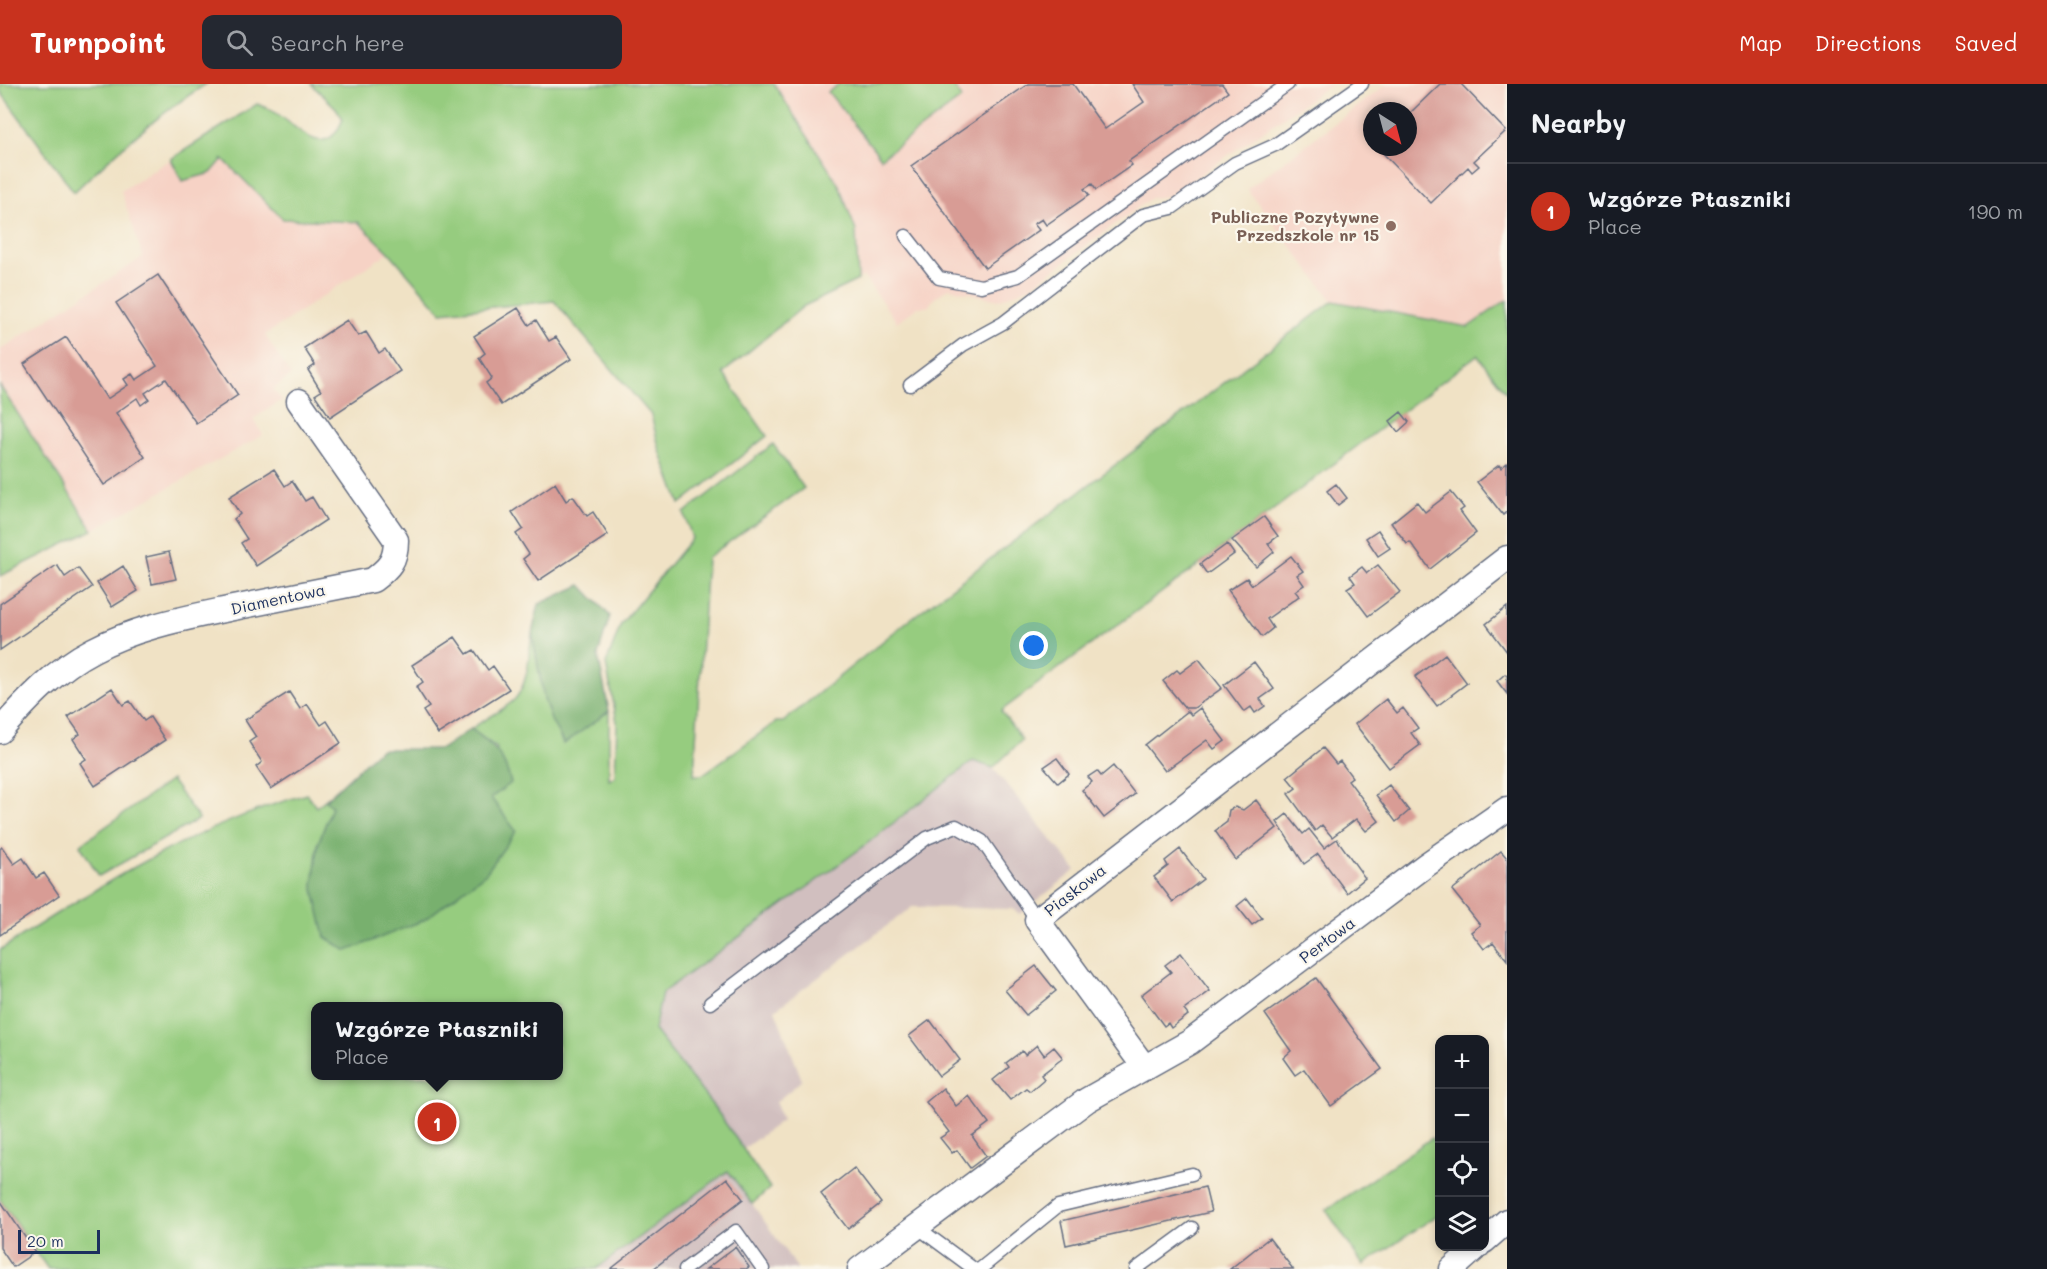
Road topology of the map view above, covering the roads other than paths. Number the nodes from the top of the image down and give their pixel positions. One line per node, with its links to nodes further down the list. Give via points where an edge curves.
1 (1288, 84): 3 (lane, via 1018,276 981,286 939,278)
2 (1362, 84): 4 (lane, via 1275,145 1235,163 1172,208 1143,215 1003,323 963,345)
3 (906, 236)
4 (910, 385)
5 (299, 401): 7 (street, Diamentowa, via 396,540 396,557 387,570 373,580 188,618 92,650 24,703)
6 (1507, 558): 9 (street, Piaskowa)
7 (0, 731)
8 (1507, 809): 11 (street, Perłowa, via 1190,1042)
9 (1037, 920): 10 (lane, via 982,841 956,826 927,838); 11 (street, Piaskowa)
10 (710, 1003)
11 (1145, 1068): 14 (street, via 1087,1100)
12 (1192, 1173): 22 (lane, via 1058,1206)
13 (1507, 1221): 16 (street)
14 (917, 1227): 20 (street); 21 (lane)
15 (1192, 1228): 23 (lane)
16 (1489, 1237)
17 (1472, 1251): 24 (street)
18 (685, 1269): 19 (lane, via 735,1232)
19 (763, 1269)
20 (860, 1269)
21 (974, 1269)
22 (980, 1269)
23 (1136, 1269)
24 (1452, 1269)

